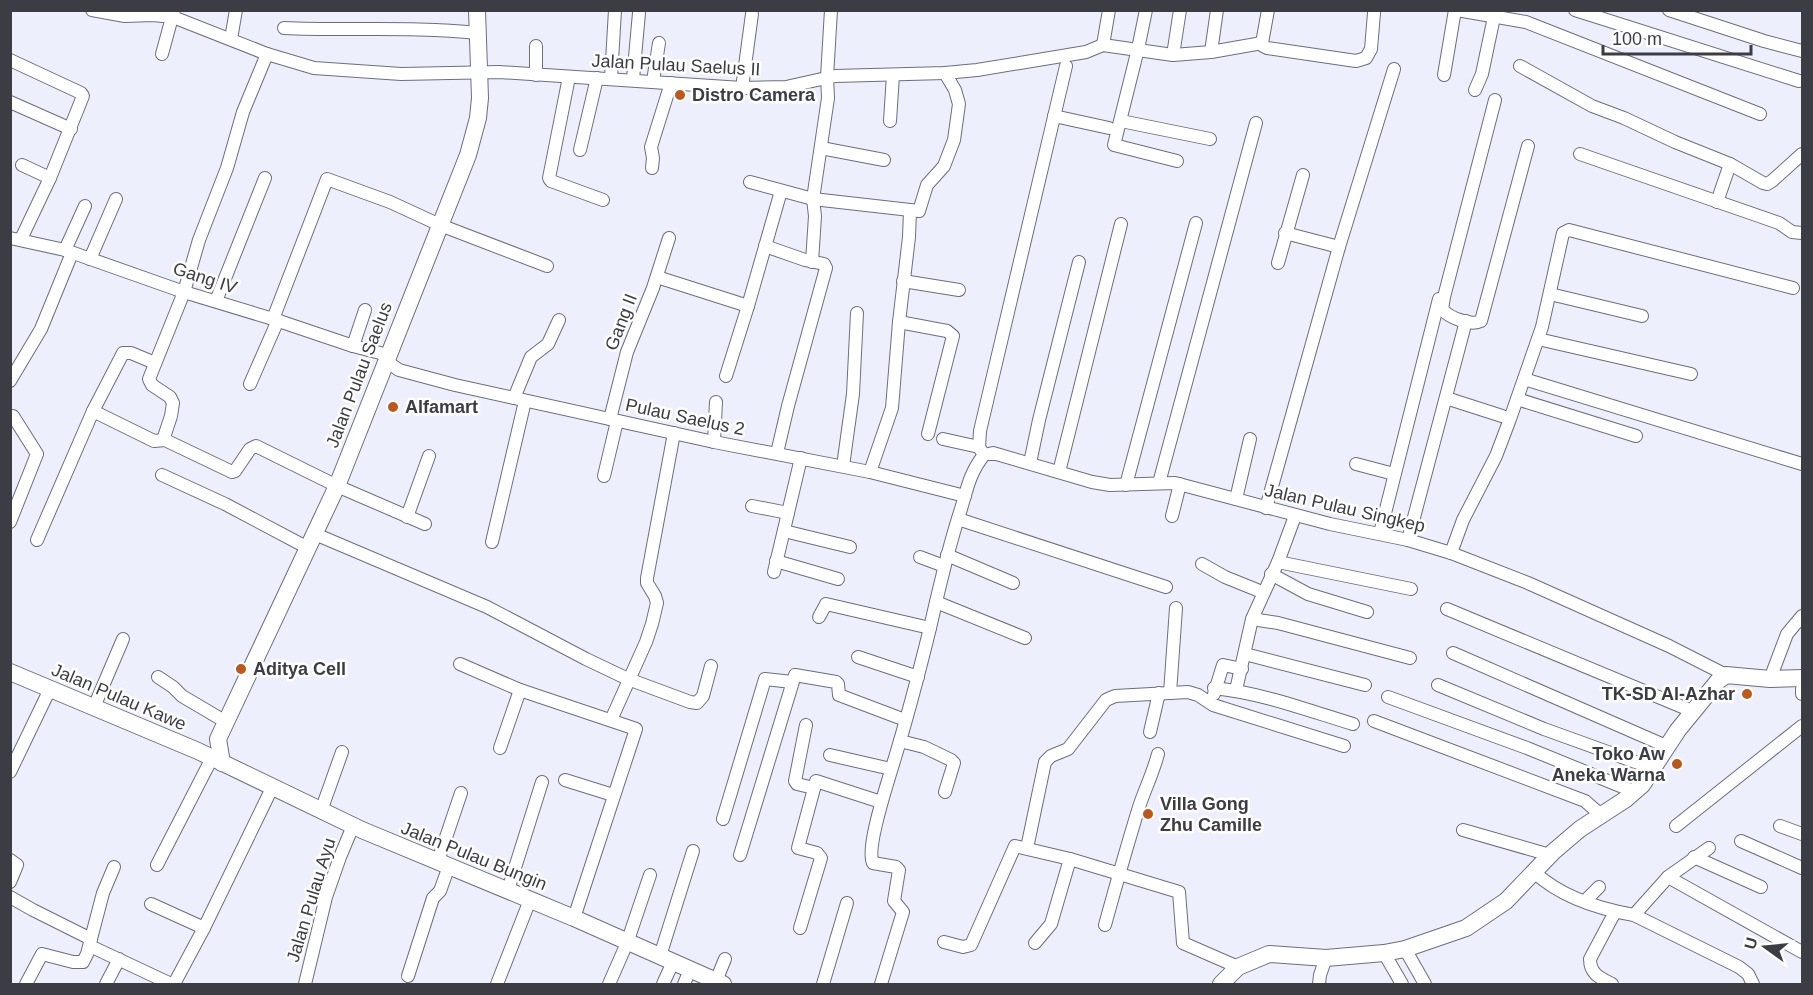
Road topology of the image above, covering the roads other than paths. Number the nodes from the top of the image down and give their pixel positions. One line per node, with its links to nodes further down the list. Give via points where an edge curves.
1 (92, 10): 14 (street, Jalan Pulau Saelus II)
2 (236, 10): 23 (street)
3 (477, 10): 22 (street, Jalan Pulau Saelus)
4 (615, 10): 46 (street)
5 (831, 10): 44 (street)
6 (1109, 10): 26 (street)
7 (1146, 10): 28 (street)
8 (1180, 10): 33 (street)
9 (1217, 10): 30 (street)
10 (1268, 10): 25 (street)
11 (1456, 10): 20 (street); 42 (street)
12 (1575, 10): 49 (street)
13 (1669, 10): 29 (street)
14 (116, 12): 17 (street, Jalan Pulau Saelus II)
15 (639, 13): 47 (street)
16 (1374, 13): 25 (street, via 1371,49 1366,58 1356,61 1267,48)
17 (173, 14): 23 (street, Jalan Pulau Saelus II); 31 (street)
18 (752, 14): 51 (street)
19 (1527, 16): 20 (street); 55 (street)
20 (1494, 17): 52 (street)
21 (284, 28): 22 (street)
22 (477, 33): 38 (street, Jalan Pulau Saelus)
23 (231, 39): 32 (street, Jalan Pulau Saelus II)
24 (659, 43): 48 (street)
25 (1262, 43): 30 (street, Jalan Pulau Saelus II)
26 (1103, 45): 28 (street, Jalan Pulau Saelus II); 39 (street, Jalan Pulau Saelus II, via 1086,52)
27 (536, 46): 40 (street)
28 (1138, 49): 33 (street, Jalan Pulau Saelus II); 58 (street)
29 (1803, 51)
30 (1211, 52): 33 (street, Jalan Pulau Saelus II)
31 (162, 54)
32 (267, 54): 38 (street, Jalan Pulau Saelus II, via 314,68 401,74); 104 (street, via 243,112)
33 (1173, 55)
34 (10, 60): 61 (street, via 81,93 83,100)
35 (1066, 66): 56 (street)
36 (1520, 66): 70 (street, via 1592,106)
37 (1394, 69): 92 (street)
38 (479, 73): 40 (street, Jalan Pulau Saelus II); 86 (street, Jalan Pulau Saelus, via 478,118 473,139)
39 (945, 73): 41 (street, Jalan Pulau Saelus II); 83 (street, via 959,104 954,140 944,166 927,184 920,210)
40 (536, 75): 43 (street, Jalan Pulau Saelus II)
41 (893, 75): 44 (street, Jalan Pulau Saelus II); 57 (street)
42 (1444, 75)
43 (569, 77): 45 (street, Jalan Pulau Saelus II); 80 (street, via 549,178)
44 (826, 77): 51 (street, Jalan Pulau Saelus II, via 786,87); 64 (street, via 828,98)
45 (597, 78): 46 (street, Jalan Pulau Saelus II); 65 (street)
46 (611, 78): 47 (street, Jalan Pulau Saelus II)
47 (633, 79): 48 (street, Jalan Pulau Saelus II)
48 (653, 81): 50 (street, Jalan Pulau Saelus II)
49 (1799, 81)
50 (671, 83): 51 (street, Jalan Pulau Saelus II); 72 (street, via 651,147)
51 (742, 88)
52 (1476, 90)
53 (1496, 100): 113 (street, via 1442,309)
54 (10, 102): 61 (street)
55 (1760, 114)
56 (1054, 116): 60 (street); 139 (street, via 980,431)
57 (890, 121)
58 (1121, 121): 62 (street); 69 (street, via 1114,147)
59 (1256, 123): 152 (street)
60 (1109, 128)
61 (71, 129): 74 (street)
62 (1210, 139)
63 (1528, 146): 113 (street, via 1482,319 1479,323)
64 (821, 148): 68 (street); 79 (street)
65 (580, 150)
66 (1580, 154): 81 (street)
67 (1803, 154): 70 (street, via 1767,184)
68 (884, 160)
69 (1177, 162)
70 (1730, 164): 81 (street)
71 (22, 165): 74 (street)
72 (652, 168)
73 (1303, 175): 87 (street)
74 (50, 178): 89 (street)
75 (264, 178): 106 (street)
76 (750, 182): 77 (street)
77 (780, 191): 79 (street); 91 (street)
78 (116, 199): 94 (street)
79 (813, 199): 83 (street); 95 (street)
80 (603, 200)
81 (1717, 202): 88 (street)
82 (85, 206): 93 (street)
83 (910, 211): 101 (street)
84 (1196, 223): 154 (street)
85 (1121, 224): 148 (street)
86 (440, 225): 98 (street); 111 (street, via 326,179); 118 (street, Jalan Pulau Saelus)
87 (1285, 233): 92 (street); 97 (street)
88 (1803, 233)
89 (16, 238): 93 (street, Gang IV)
90 (669, 238): 100 (street, Gang II)
91 (765, 246): 95 (street); 107 (street)
92 (1340, 247): 159 (street)
93 (69, 251): 94 (street, Gang IV); 122 (street, via 41,329)
94 (90, 258): 104 (street, Gang IV)
95 (812, 262): 140 (street, via 826,268)
96 (1079, 262): 143 (street)
97 (1278, 263)
98 (547, 266)
99 (1446, 273): 149 (street)
100 (657, 277): 107 (street); 131 (street, Gang II, via 627,352)
101 (903, 281): 103 (street); 114 (street)
102 (1793, 288): 105 (street, via 1569,230 1562,235)
103 (959, 290)
104 (184, 292): 106 (street, Gang IV); 117 (street)
105 (1550, 294): 110 (street); 115 (street)
106 (216, 301): 111 (street, Gang IV)
107 (748, 306): 120 (street)
108 (365, 310): 116 (street)
109 (857, 313): 146 (street, via 853,394)
110 (1642, 316)
111 (276, 320): 116 (street, Gang IV); 123 (street)
112 (559, 320): 126 (street, via 548,344 531,357)
113 (1466, 321): 124 (street)
114 (898, 322): 133 (street, via 947,331 954,336); 147 (street, via 892,408)
115 (1538, 339): 119 (street); 121 (street)
116 (353, 346): 118 (street, Gang IV)
117 (155, 363): 128 (street, via 123,353); 136 (street, via 149,382 173,403)
118 (388, 365): 126 (street, Pulau Saelus 2); 155 (street, Jalan Pulau Saelus)
119 (1691, 374)
120 (726, 376)
121 (1524, 379): 125 (street); 145 (street)
122 (10, 381)
123 (250, 384)
124 (1446, 398): 130 (street); 170 (street)
125 (1517, 399): 134 (street); 174 (street, via 1496,456 1463,520)
126 (519, 400): 131 (street, Pulau Saelus 2); 172 (street)
127 (716, 402): 138 (street)
128 (93, 411): 136 (street, via 154,441); 169 (street)
129 (13, 416): 165 (street, via 38,454)
130 (1502, 416)
131 (613, 420): 132 (street, Pulau Saelus 2); 151 (street, Gang II)
132 (674, 433): 138 (street, Pulau Saelus 2); 207 (street, via 647,578 657,603 646,642)
133 (928, 434)
134 (1636, 436)
135 (943, 439): 139 (street, Jalan Pulau Singkep)
136 (165, 440): 155 (street, via 234,472 256,446)
137 (1250, 440): 157 (street)
138 (714, 442): 140 (street, Pulau Saelus 2)
139 (981, 451): 143 (street, Jalan Pulau Singkep); 156 (street)
140 (777, 453): 142 (street, Pulau Saelus 2)
141 (429, 456): 163 (street)
142 (801, 458): 146 (street, Pulau Saelus 2); 160 (street)
143 (1030, 463): 148 (street, Jalan Pulau Singkep)
144 (1356, 464): 149 (street)
145 (1803, 464)
146 (843, 466): 147 (street, Pulau Saelus 2)
147 (870, 472): 156 (street, Pulau Saelus 2)
148 (1059, 472): 154 (street, Jalan Pulau Singkep, via 1092,482)
149 (1394, 474): 168 (street)
150 (162, 475): 171 (street)
151 (604, 476)
152 (1159, 483): 153 (street, Jalan Pulau Singkep); 154 (street, Jalan Pulau Singkep)
153 (1180, 484): 157 (street, Jalan Pulau Singkep); 161 (street)
154 (1126, 485)
155 (337, 486): 163 (street); 171 (street, Jalan Pulau Saelus)
156 (965, 496): 164 (street)
157 (1236, 499): 159 (street, Jalan Pulau Singkep)
158 (752, 506): 160 (street)
159 (1266, 508): 162 (street, Jalan Pulau Singkep)
160 (788, 513): 167 (street)
161 (1172, 516)
162 (1295, 516): 168 (street, Jalan Pulau Singkep); 177 (street)
163 (407, 517): 166 (street)
164 (958, 519): 176 (street); 182 (street)
165 (10, 522)
166 (425, 524)
167 (784, 531): 173 (street); 180 (street, via 775,567)
168 (1380, 534): 170 (street, Jalan Pulau Singkep)
169 (37, 540)
170 (1408, 540): 174 (street, Jalan Pulau Singkep)
171 (312, 541): 207 (street, via 487,607); 224 (street, Jalan Pulau Saelus)
172 (492, 542)
173 (850, 547)
174 (1451, 553): 203 (street, Jalan Pulau Singkep, via 1528,583)
175 (920, 557): 176 (street)
176 (945, 561): 181 (street); 185 (street)
177 (1278, 562): 179 (street); 183 (street)
178 (1202, 564): 184 (street)
179 (1271, 574): 184 (street); 188 (street, via 1308,594)
180 (838, 579)
181 (1013, 583)
182 (1166, 587)
183 (1411, 589)
184 (1262, 592): 191 (street)
185 (936, 602): 192 (street); 193 (street)
186 (1176, 608): 216 (street)
187 (1447, 609): 220 (street)
188 (1366, 612)
189 (1803, 616): 208 (street, via 1787,634)
190 (819, 617): 192 (street, via 826,604)
191 (1252, 619): 196 (street); 198 (street)
192 (930, 628): 204 (street)
193 (1025, 638)
194 (123, 639): 219 (street)
195 (1453, 653): 230 (street)
196 (1245, 654): 201 (street); 210 (street)
197 (858, 657): 204 (street)
198 (1410, 658)
199 (460, 664): 214 (street)
200 (711, 666): 207 (street, via 703,696 697,703)
201 (1242, 669): 212 (street, via 1223,665); 215 (street)
202 (11, 673): 213 (street, Jalan Pulau Kawe)
203 (1726, 675): 208 (street); 220 (street)
204 (918, 676): 222 (street)
205 (158, 677): 224 (street)
206 (1803, 678): 208 (street)
207 (628, 679): 221 (street)
208 (1770, 679)
209 (792, 682): 222 (street, via 797,675 836,682 839,695); 251 (street, via 765,679); 261 (street)
210 (1365, 685)
211 (1438, 685): 237 (street)
212 (1214, 688): 215 (street); 218 (street)
213 (50, 689): 219 (street, Jalan Pulau Kawe); 239 (street)
214 (520, 690): 221 (street); 232 (street)
215 (1236, 690): 225 (street)
216 (1164, 693): 218 (street, via 1194,693); 228 (street); 258 (street, via 1110,698 1068,748 1045,762)
217 (1388, 696): 245 (street)
218 (1213, 705): 231 (street)
219 (94, 707): 236 (street, Jalan Pulau Kawe)
220 (1692, 711): 230 (street)
221 (611, 720): 247 (street, via 636,729)
222 (905, 720): 229 (street)
223 (1374, 721): 250 (street, via 1585,801)
224 (226, 722): 236 (street, Jalan Pulau Saelus)
225 (1353, 724)
226 (806, 725): 243 (street, via 795,781)
227 (1803, 726): 253 (street)
228 (1150, 732)
229 (900, 741): 238 (street); 244 (street, via 951,760 954,764)
230 (1666, 746): 237 (street)
231 (1344, 747)
232 (500, 748)
233 (342, 752): 249 (street)
234 (1158, 754): 270 (street)
235 (830, 755): 238 (street)
236 (211, 757): 242 (street, Jalan Pulau Bungin); 267 (street)
237 (1652, 768): 245 (street)
238 (891, 769): 248 (street)
239 (10, 772)
240 (565, 780): 247 (street)
241 (542, 782): 277 (street)
242 (272, 788): 249 (street, Jalan Pulau Bungin); 287 (street)
243 (814, 788): 248 (street, via 818,780); 288 (street, via 798,848 821,858)
244 (945, 792)
245 (1635, 792): 250 (street)
246 (461, 793): 266 (street)
247 (613, 795): 285 (street)
248 (881, 802): 312 (street, via 870,859 876,865 899,870 894,901 903,912)
249 (321, 811): 252 (street, Jalan Pulau Bungin)
250 (1601, 815): 262 (street)
251 (723, 819)
252 (353, 826): 266 (street, Jalan Pulau Bungin); 307 (street, Jalan Pulau Ayu, via 326,897)
253 (1676, 826)
254 (1780, 826): 256 (street)
255 (1463, 830): 262 (street)
256 (1803, 834)
257 (1741, 841): 269 (street)
258 (1027, 848): 264 (street); 290 (street, via 1015,846 971,945)
259 (1709, 848): 263 (street)
260 (693, 851): 298 (street)
261 (740, 855)
262 (1550, 855): 273 (street)
263 (1694, 857): 272 (street); 276 (street)
264 (1070, 859): 270 (street); 292 (street, via 1051,924)
265 (10, 860): 274 (street, via 17,865)
266 (444, 864): 277 (street, Jalan Pulau Bungin); 301 (street, via 440,891 433,898)
267 (157, 866)
268 (114, 867): 289 (street)
269 (1803, 868)
270 (1119, 874): 286 (street); 300 (street, via 1179,892 1183,943)
271 (650, 875): 291 (street)
272 (1668, 877): 284 (street); 294 (street)
273 (1541, 878): 280 (street); 293 (street, via 1466,928)
274 (10, 882)
275 (1599, 887): 280 (street)
276 (1761, 887)
277 (508, 890): 279 (street, Jalan Pulau Bungin)
278 (10, 897): 289 (street)
279 (530, 900): 285 (street, Jalan Pulau Bungin); 308 (street)
280 (1585, 901): 283 (street)
281 (847, 903): 311 (street)
282 (151, 904): 287 (street)
283 (1615, 912): 284 (street); 317 (street, via 1590,959 1593,973)
284 (1634, 915): 318 (street, via 1739,967)
285 (574, 918): 291 (street, Jalan Pulau Bungin)
286 (1105, 925)
287 (204, 928): 306 (street)
288 (800, 928)
289 (90, 942): 297 (street); 304 (street, via 80,963 42,954)
290 (944, 942)
291 (627, 943): 298 (street, Jalan Pulau Bungin); 309 (street)
292 (1035, 943)
293 (1405, 949): 295 (street); 316 (street)
294 (1803, 952)
295 (1384, 953): 296 (street); 315 (street)
296 (1326, 958): 300 (street, via 1269,954); 314 (street)
297 (119, 959): 305 (street); 306 (street)
298 (667, 959): 302 (street, Jalan Pulau Bungin); 310 (street)
299 (725, 959): 303 (street)
300 (1238, 967): 313 (street)
301 (408, 976)
302 (687, 977): 303 (street, Jalan Pulau Bungin)
303 (720, 983)
304 (26, 984)
305 (106, 984)
306 (172, 984)
307 (305, 984)
308 (496, 984)
309 (609, 984)
310 (663, 984)
311 (823, 984)
312 (881, 984)
313 (1221, 984)
314 (1319, 984)
315 (1402, 984)
316 (1425, 984)
317 (1612, 984)
318 (1753, 984)

